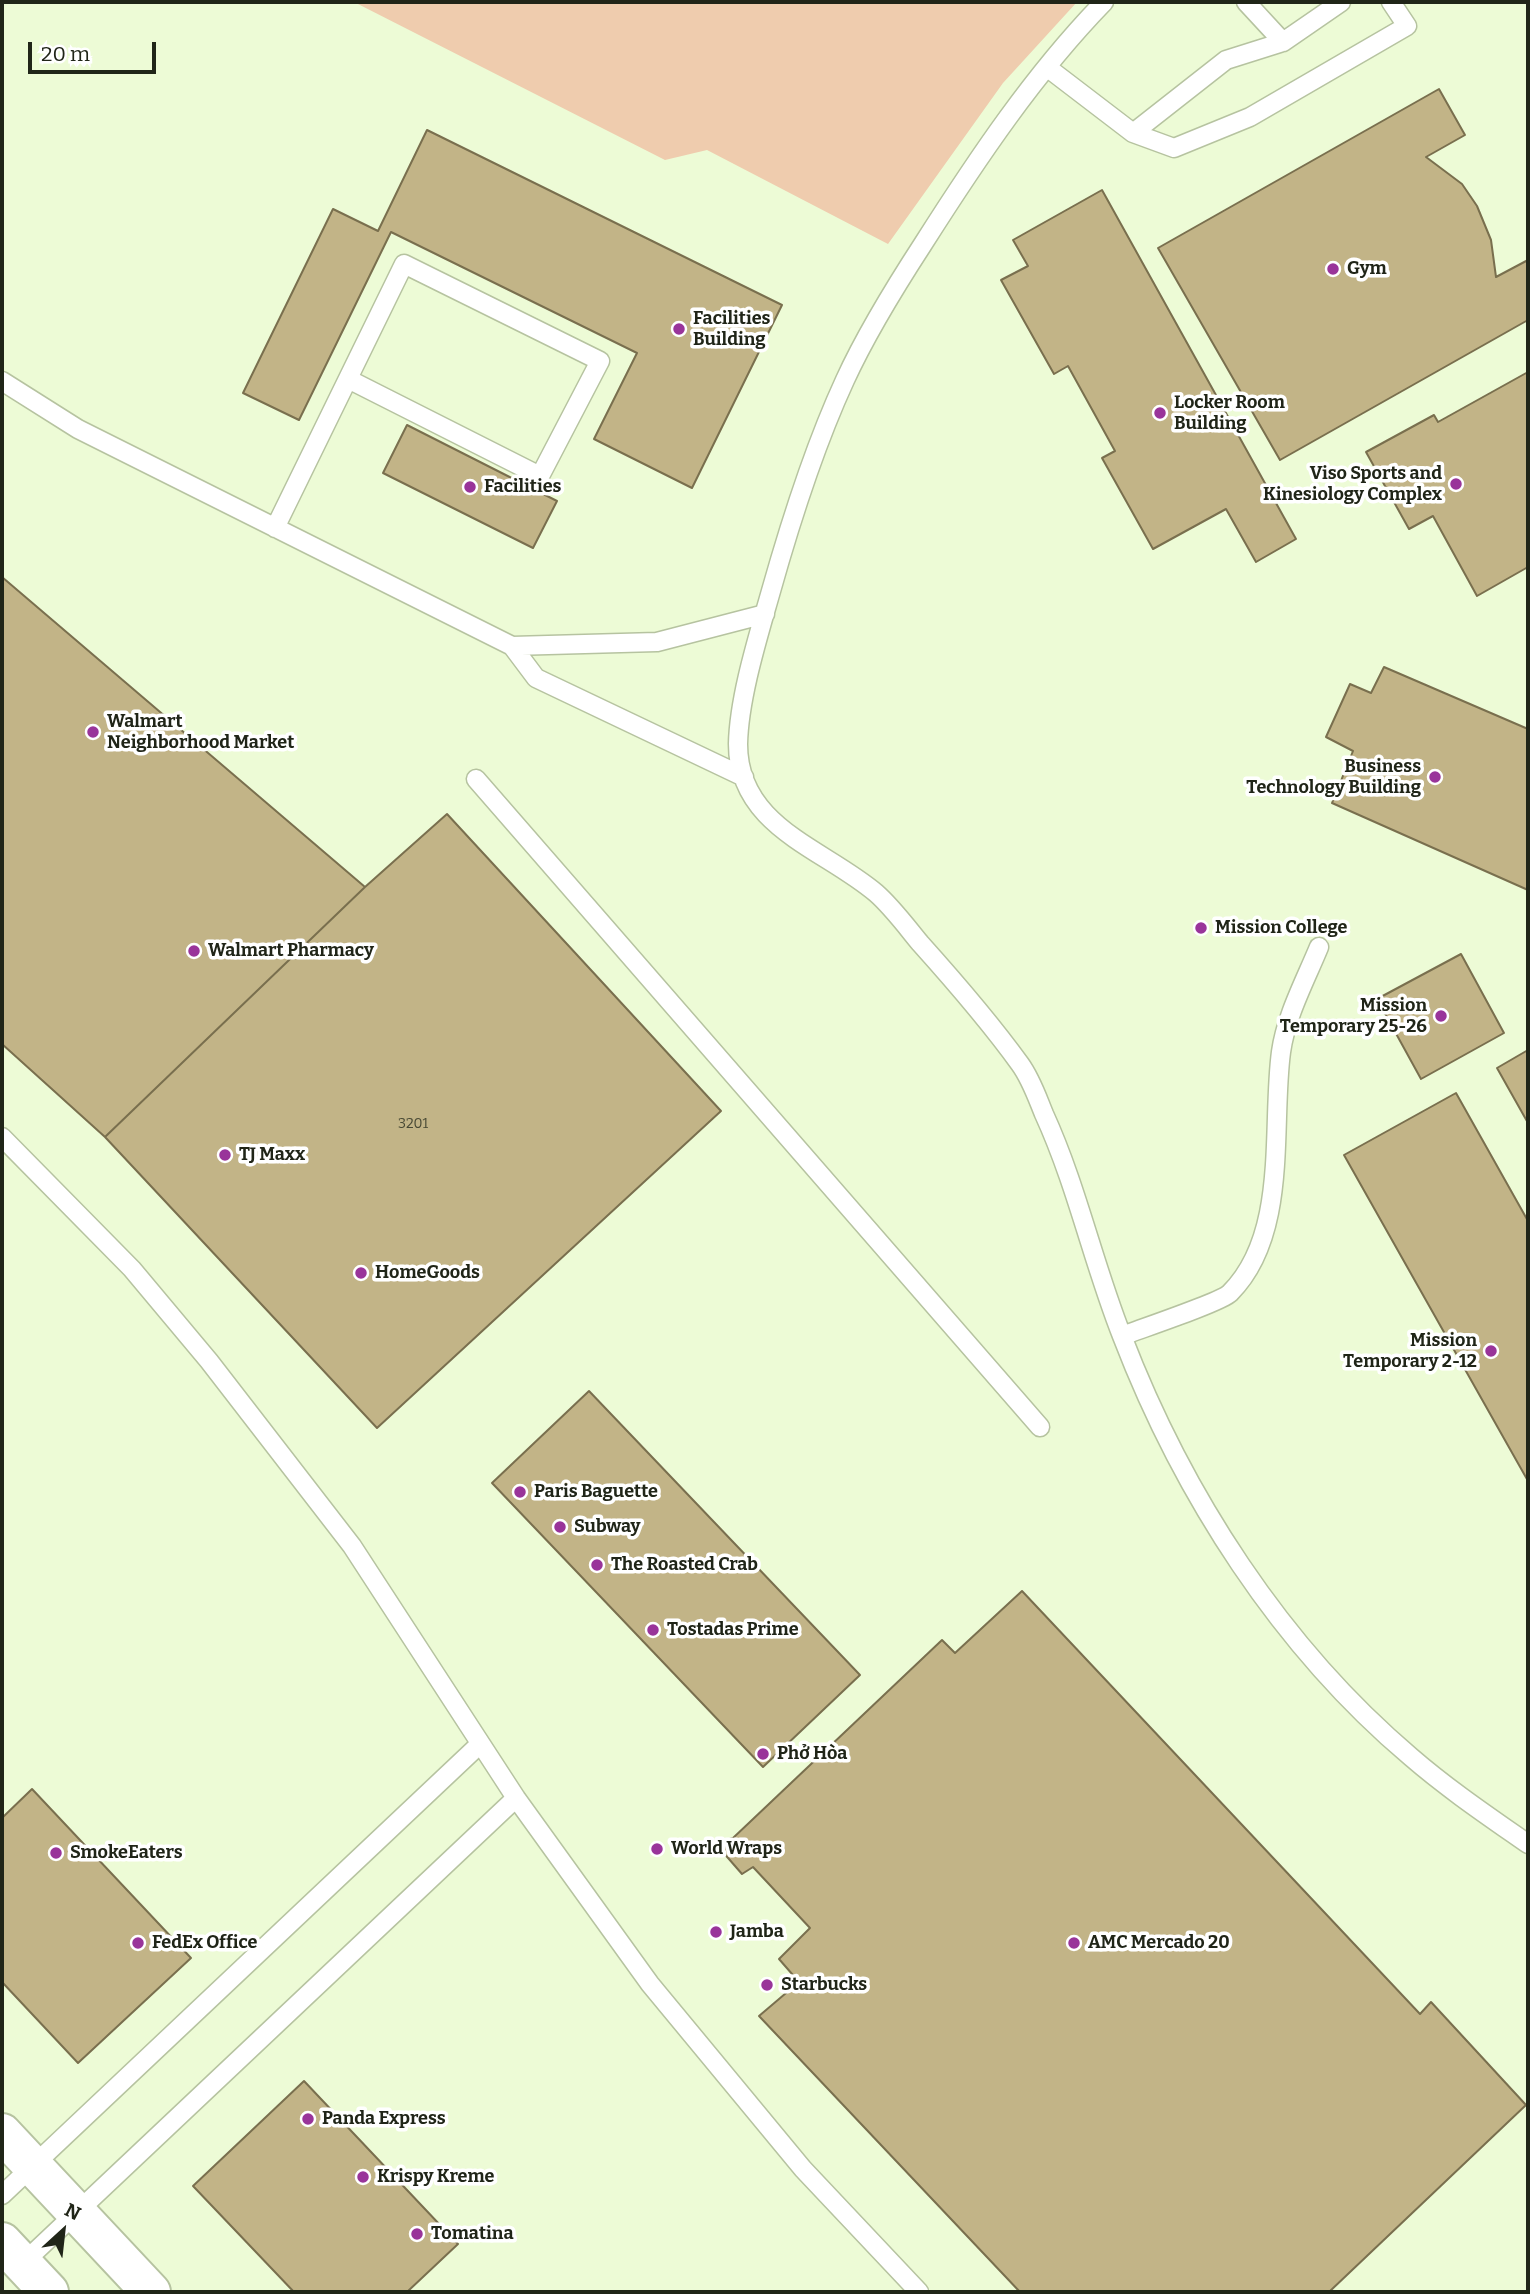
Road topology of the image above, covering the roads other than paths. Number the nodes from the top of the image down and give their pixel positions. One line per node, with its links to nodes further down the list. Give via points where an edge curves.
1 (1104, 2): 6 (lane)
2 (1246, 2): 5 (lane)
3 (1341, 2): 5 (lane)
4 (1391, 2): 7 (lane, via 1407,26 1250,117 1174,148)
5 (1283, 42): 7 (lane, via 1226,60)
6 (1048, 68): 7 (lane); 11 (lane, via 967,173 846,377 814,455)
7 (1133, 134)
8 (348, 379): 8 (lane, via 404,264 600,362 540,476); 10 (lane)
9 (2, 381): 10 (lane, via 78,429)
10 (275, 528): 12 (lane)
11 (765, 614): 12 (lane, via 657,642); 13 (lane, via 750,666 738,746)
12 (512, 646): 13 (lane, via 537,678)
13 (744, 777): 17 (lane, via 747,791 777,828 876,893 972,1000 1025,1070 1069,1170)
14 (476, 779): 18 (lane)
15 (1319, 947): 17 (lane, via 1281,1051 1272,1204 1251,1265 1229,1295)
16 (2, 1137): 19 (lane, via 132,1269 217,1371 352,1546)
17 (1122, 1336): 21 (lane, via 1168,1446 1231,1549 1292,1635 1359,1709 1410,1756)
18 (1040, 1427)
19 (480, 1744): 20 (lane); 23 (lane)
20 (516, 1798): 25 (lane); 29 (lane, via 650,1984 725,2078)
21 (1528, 1844)
22 (2, 2133): 23 (street)
23 (33, 2166): 24 (lane); 25 (street)
24 (2, 2195)
25 (77, 2213): 26 (lane); 28 (street)
26 (12, 2253): 27 (street)
27 (48, 2292)
28 (151, 2292)
29 (919, 2292)

